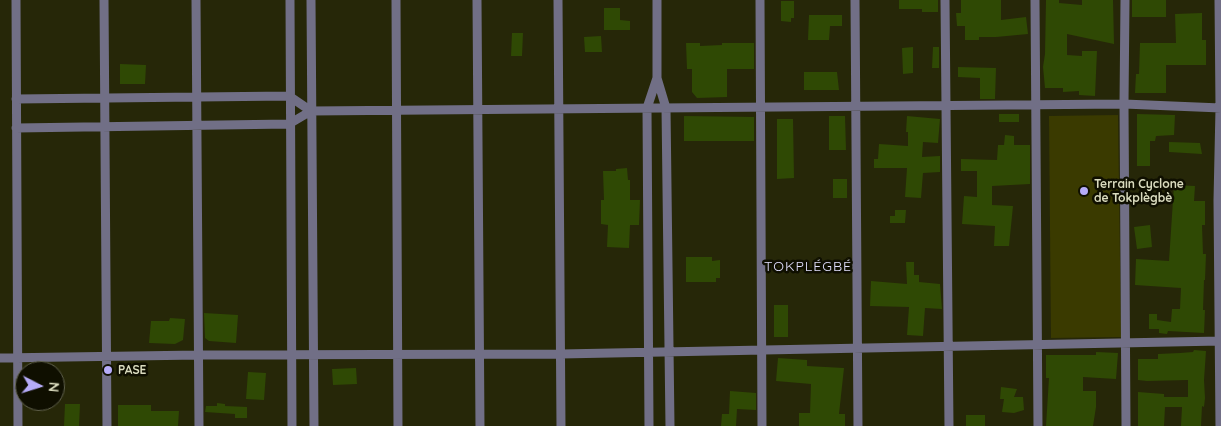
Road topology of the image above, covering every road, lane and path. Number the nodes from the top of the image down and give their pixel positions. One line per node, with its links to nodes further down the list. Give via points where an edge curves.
1 (16, 0): 20 (street)
2 (104, 0): 19 (street)
3 (196, 0): 18 (street)
4 (290, 0): 17 (street)
5 (311, 0): 32 (street)
6 (396, 0): 31 (street)
7 (478, 0): 29 (street)
8 (558, 0): 30 (street)
9 (657, 0): 16 (street)
10 (760, 0): 25 (street)
11 (855, 0): 23 (street)
12 (945, 0): 24 (street)
13 (1035, 0): 22 (street)
14 (1125, 0): 21 (street)
15 (1219, 0): 28 (street)
16 (657, 78): 26 (street); 27 (street)
17 (289, 96): 18 (street); 32 (street); 33 (street)
18 (197, 97): 19 (street); 34 (street)
19 (104, 98): 20 (street); 35 (street)
20 (16, 99): 36 (street)
21 (1124, 104): 22 (street); 28 (street); 38 (street)
22 (1036, 105): 24 (street); 39 (street)
23 (856, 106): 24 (street); 25 (street); 41 (street)
24 (946, 106): 40 (street)
25 (761, 107): 27 (street); 42 (street)
26 (647, 108): 27 (street); 30 (street); 44 (street)
27 (666, 108): 43 (street)
28 (1220, 108): 37 (street)
29 (478, 109): 30 (street); 31 (street); 45 (street)
30 (559, 109): 46 (street)
31 (396, 110): 32 (street); 48 (street)
32 (311, 111): 33 (street); 51 (street)
33 (289, 124): 34 (street); 50 (street)
34 (197, 125): 35 (street); 47 (street)
35 (105, 127): 36 (street); 49 (street)
36 (16, 128): 53 (street)
37 (1220, 341): 38 (street); 69 (street)
38 (1125, 343): 39 (street); 68 (street)
39 (1038, 345): 40 (street); 67 (street)
40 (948, 346): 41 (street); 66 (street)
41 (858, 348): 42 (street); 65 (street)
42 (762, 350): 43 (street); 64 (street)
43 (670, 352): 44 (street); 63 (street)
44 (649, 353): 46 (street); 62 (street)
45 (480, 354): 46 (street); 48 (street); 60 (street)
46 (561, 354): 61 (street)
47 (199, 355): 49 (street); 50 (street); 56 (street)
48 (398, 355): 51 (street); 59 (street)
49 (106, 356): 53 (street); 55 (street)
50 (292, 356): 51 (street); 57 (street)
51 (314, 356): 58 (street)
52 (0, 358): 53 (street)
53 (18, 358): 54 (street)
54 (18, 426)
55 (107, 426)
56 (199, 426)
57 (292, 426)
58 (314, 426)
59 (398, 426)
60 (480, 426)
61 (561, 426)
62 (649, 426)
63 (670, 426)
64 (762, 426)
65 (858, 426)
66 (949, 426)
67 (1038, 426)
68 (1126, 426)
69 (1220, 426)

